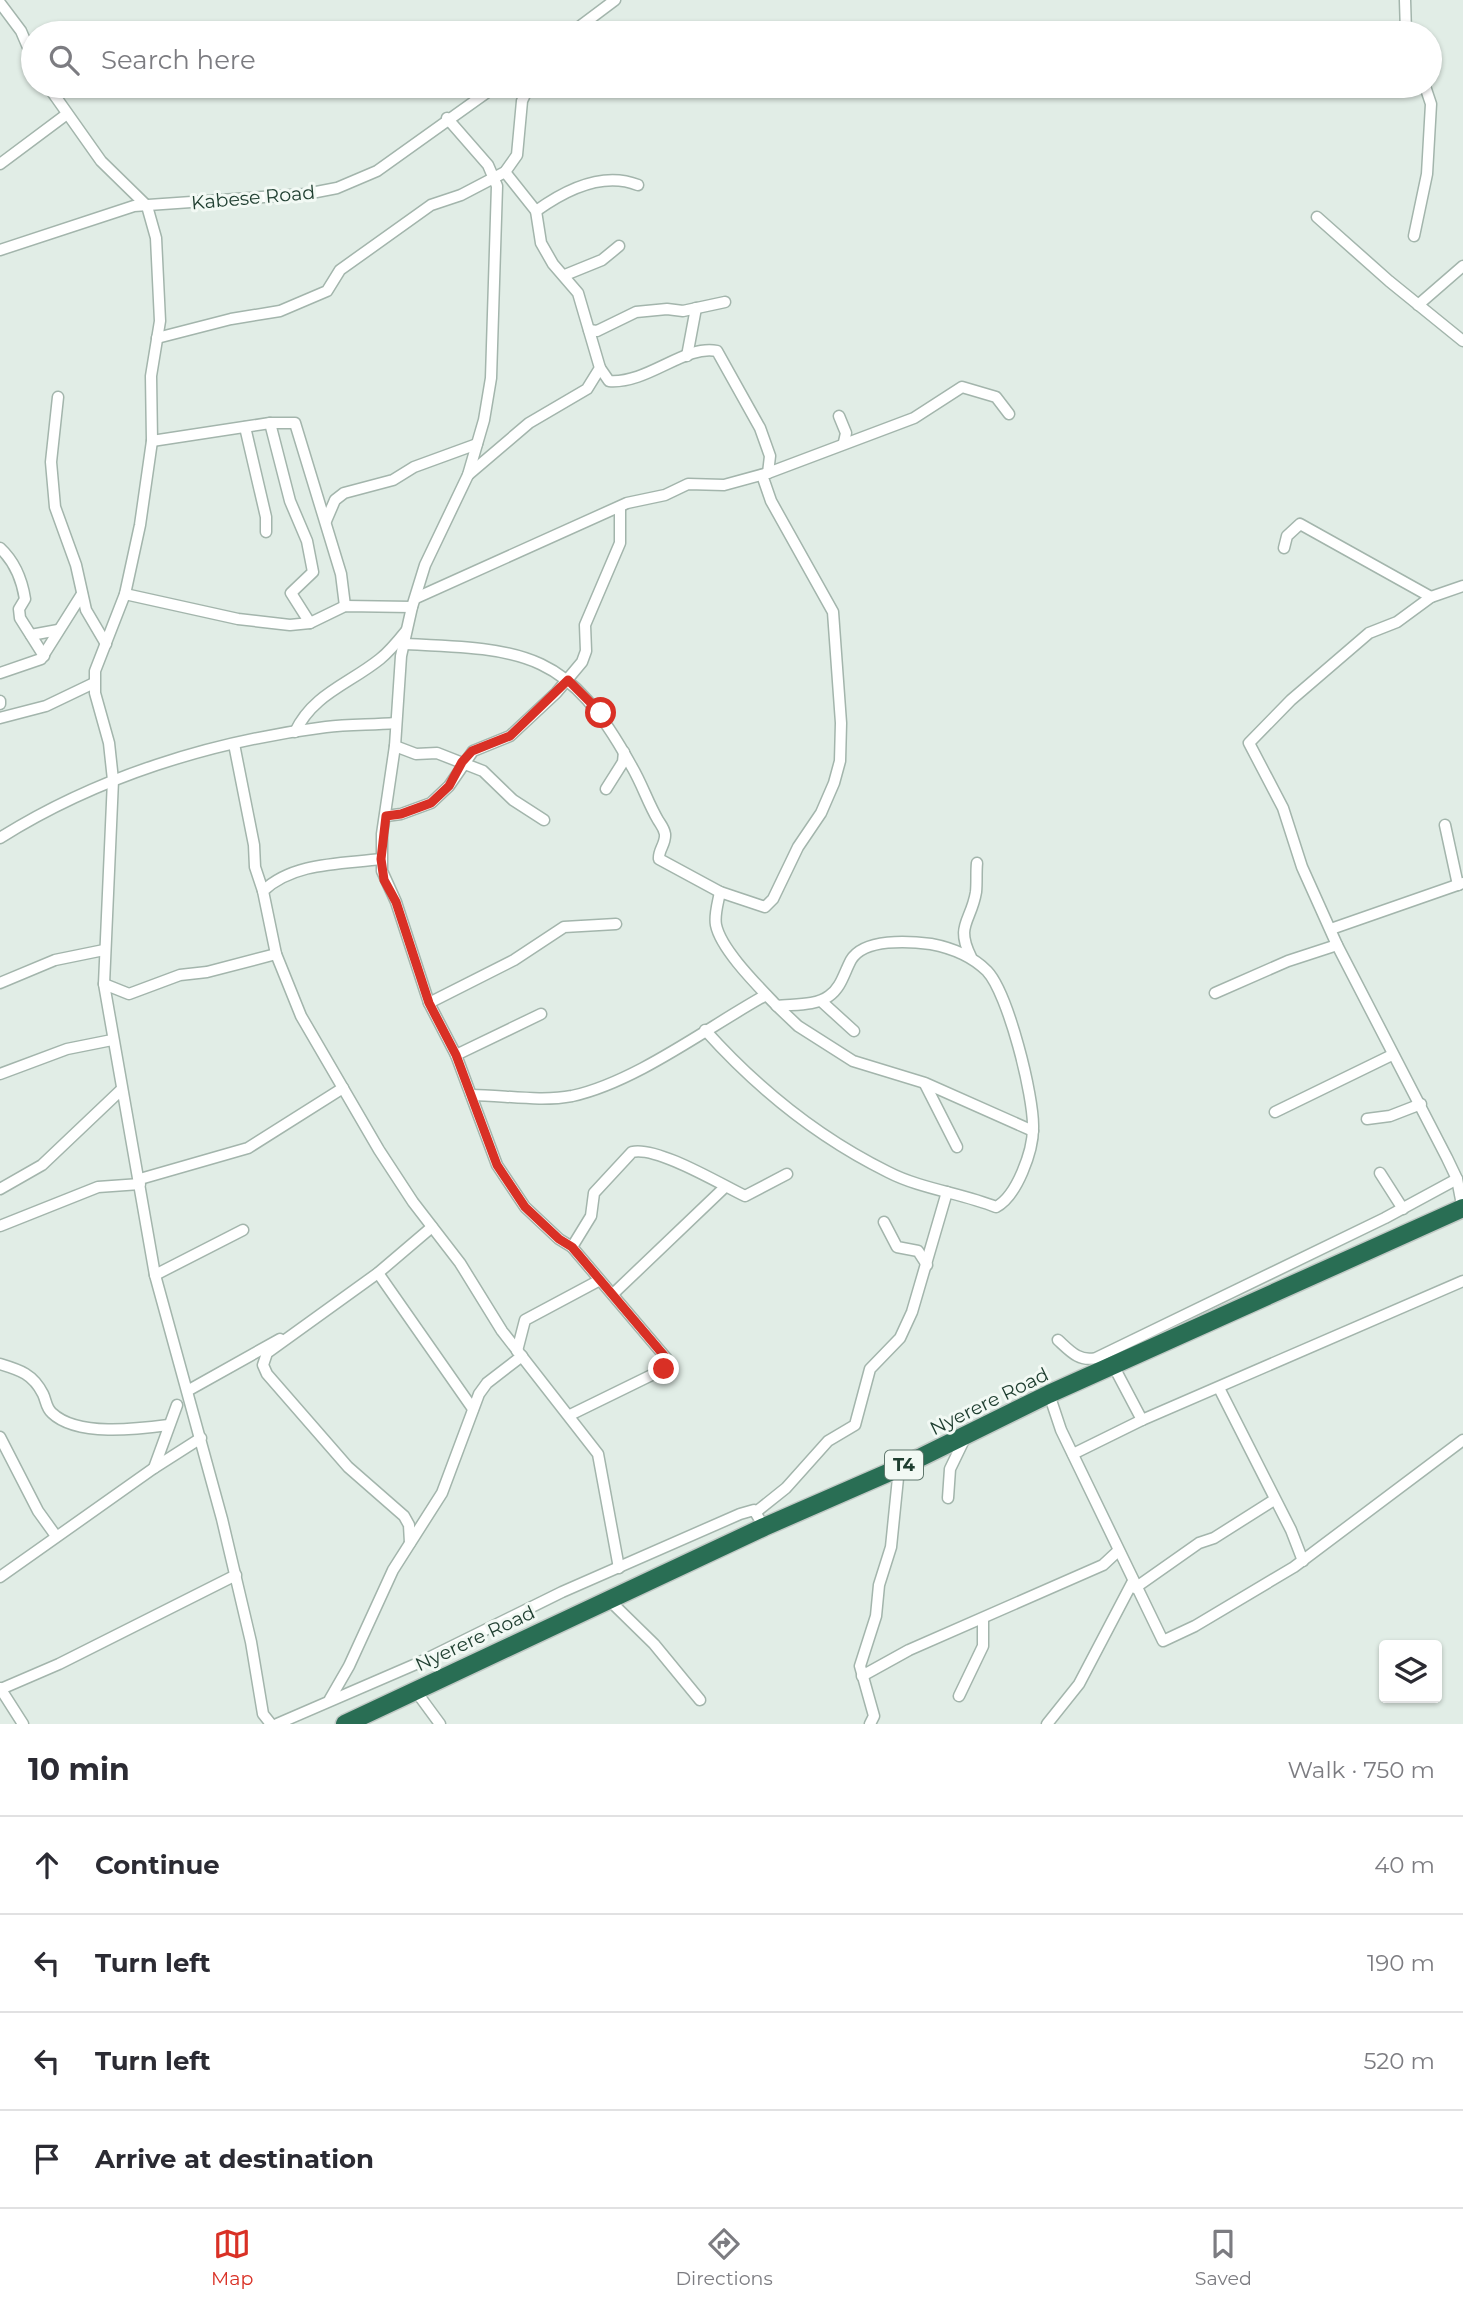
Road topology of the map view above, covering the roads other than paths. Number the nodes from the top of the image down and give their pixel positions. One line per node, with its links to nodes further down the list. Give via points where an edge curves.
1 (615, 0): 4 (street)
2 (1405, 0): 5 (street)
3 (0, 3): 6 (street)
4 (587, 21)
5 (1406, 21)
6 (21, 32)
7 (56, 98): 11 (street)
8 (478, 98): 12 (street, Kabese Road)
9 (523, 98): 14 (street, via 517,155)
10 (1429, 98): 20 (street, via 1427,174)
11 (67, 114): 13 (street); 17 (street, via 101,161)
12 (447, 118): 15 (street); 17 (street, Kabese Road, via 377,171 337,188 293,196)
13 (2, 158)
14 (505, 172): 15 (street); 18 (street)
15 (495, 177): 29 (street, via 431,205 340,270 330,289 318,295 280,311); 40 (street, via 491,378)
16 (638, 185): 18 (street, via 618,178 603,181 563,193)
17 (147, 206): 22 (street, Kabese Road, via 123,209); 29 (street, via 157,251)
18 (536, 211): 24 (street, via 541,243)
19 (1317, 217): 26 (street)
20 (1414, 236)
21 (619, 246): 24 (street, via 602,260)
22 (0, 250)
23 (1463, 266): 26 (street)
24 (565, 275): 28 (street, via 581,300)
25 (725, 302): 27 (street)
26 (1418, 305): 30 (street)
27 (696, 308): 28 (street, via 636,312 597,331); 31 (street)
28 (589, 330): 32 (street)
29 (157, 338): 38 (street, via 151,376)
30 (1463, 341)
31 (687, 356): 32 (street, via 646,376 618,382 609,382); 41 (street, via 714,349 720,354 770,456)
32 (600, 368): 42 (street, via 587,389 529,423)
33 (58, 397): 49 (street, via 51,462 55,507)
34 (1009, 414): 39 (street, via 996,397 962,387 914,418)
35 (839, 416): 39 (street, via 846,433)
36 (270, 423): 37 (street); 44 (street, via 294,421 298,426); 54 (street, via 290,501 310,552 313,572 291,593)
37 (245, 427): 38 (street); 45 (street)
38 (152, 441): 50 (street)
39 (844, 442): 41 (street)
40 (477, 444): 42 (street); 44 (street, via 414,467 394,480 344,493 335,500)
41 (765, 474): 43 (street, via 724,485 688,484); 81 (street, via 771,501 833,612 841,700 840,761 821,813 768,905 758,906)
42 (468, 475): 52 (street, via 425,565)
43 (620, 507): 52 (street); 62 (street, via 620,543 585,625 584,659)
44 (326, 521): 53 (street)
45 (266, 532)
46 (0, 548): 57 (street, via 23,589 25,599 18,613)
47 (1284, 548): 51 (street, via 1287,536 1300,524)
48 (1463, 586): 51 (street)
49 (82, 594): 56 (street); 58 (street, via 89,618)
50 (125, 594): 54 (street, via 238,619); 58 (street)
51 (1431, 597): 83 (street, via 1397,622 1369,633 1249,743 1283,808 1302,867)
52 (414, 602): 53 (street); 55 (street)
53 (345, 606): 54 (street)
54 (310, 623)
55 (408, 629): 59 (street); 66 (street, via 381,659 316,701)
56 (58, 630): 57 (street); 60 (street)
57 (31, 635): 60 (street)
58 (106, 644): 63 (street)
59 (404, 644): 62 (street, via 475,646 524,656); 65 (street)
60 (44, 656): 61 (street)
61 (0, 673)
62 (568, 680): 69 (street, via 601,713); 70 (street, via 510,736 481,746)
63 (94, 683): 64 (street, via 46,706); 71 (street)
64 (0, 718)
65 (395, 723): 66 (street); 68 (street)
66 (295, 732): 67 (street)
67 (234, 744): 71 (street); 80 (street, via 256,876)
68 (395, 746): 70 (street); 73 (street)
69 (624, 752): 72 (street); 81 (street, via 664,828 659,859)
70 (462, 762): 73 (street, via 449,786 431,803); 74 (street, via 484,771 521,807)
71 (113, 780): 76 (street, via 51,806); 85 (street)
72 (606, 789)
73 (386, 816): 77 (street)
74 (544, 820)
75 (1445, 825): 79 (street)
76 (0, 838)
77 (381, 859): 80 (street, via 296,871); 93 (street, via 384,880 396,902)
78 (977, 863): 87 (street, via 976,893 963,927)
79 (1461, 884): 83 (street)
80 (263, 891): 86 (street)
81 (720, 892): 91 (street, via 715,918 718,933)
82 (616, 924): 93 (street, via 564,927 514,960)
83 (1331, 929): 84 (street)
84 (1337, 945): 90 (street); 100 (street)
85 (104, 950): 88 (street, via 43,964); 89 (street)
86 (276, 954): 89 (street, via 180,975 129,994); 103 (street, via 301,1016)
87 (971, 957): 92 (street, via 930,944 881,944 854,956 836,990); 109 (street, via 988,971 1002,996 1026,1082)
88 (0, 983)
89 (104, 984): 98 (street)
90 (1215, 993)
91 (766, 995): 94 (street); 96 (street)
92 (821, 1001): 94 (street); 97 (street)
93 (429, 1003): 99 (street)
94 (777, 1006): 102 (street, via 798,1026 853,1061)
95 (541, 1014): 99 (street)
96 (705, 1030): 105 (street, via 626,1074 571,1096); 117 (street, via 772,1098 819,1132 888,1172)
97 (854, 1031)
98 (112, 1040): 101 (street, via 67,1049); 104 (street)
99 (456, 1055): 105 (street)
100 (1392, 1055): 106 (street); 107 (street)
101 (0, 1074)
102 (925, 1083): 109 (street); 110 (street)
103 (343, 1088): 114 (street, via 248,1148); 122 (street)
104 (121, 1090): 114 (street); 116 (street, via 42,1165)
105 (471, 1095): 124 (street, via 497,1165 513,1191)
106 (1421, 1104): 108 (street); 113 (street)
107 (1275, 1112)
108 (1367, 1119)
109 (1033, 1131): 117 (street, via 1018,1179 1000,1205)
110 (957, 1147)
111 (1380, 1173): 118 (street)
112 (787, 1174): 115 (street, via 750,1196)
113 (1457, 1179): 118 (street); 119 (street)
114 (140, 1181): 121 (street, via 98,1187); 127 (street)
115 (725, 1187): 124 (street, via 660,1157 632,1152 594,1193 591,1216); 130 (street)
116 (0, 1189)
117 (947, 1192): 125 (street)
118 (1403, 1209): 132 (street, via 1096,1359 1076,1357)
119 (1463, 1209): 135 (highway, Nyerere Road / T4)
120 (884, 1222): 125 (street, via 897,1247 918,1251)
121 (0, 1226)
122 (432, 1227): 126 (street); 133 (street)
123 (243, 1230): 127 (street)
124 (572, 1247): 128 (street)
125 (927, 1266): 153 (street, via 900,1338 870,1369 855,1425 828,1441)
126 (377, 1273): 131 (street); 140 (street)
127 (156, 1275): 137 (street)
128 (598, 1281): 130 (street); 133 (street, via 525,1320)
129 (1463, 1281): 136 (street)
130 (614, 1293): 141 (street, via 668,1363)
131 (288, 1338): 137 (street, via 274,1340); 155 (street, via 267,1353 263,1364 267,1374 348,1467 404,1516)
132 (1058, 1340)
133 (519, 1353): 140 (street, via 488,1383); 141 (street)
134 (0, 1364): 143 (street, via 28,1373 51,1413 61,1418 96,1429)
135 (1114, 1367): 138 (highway, Nyerere Road / T4); 142 (street)
136 (1219, 1388): 142 (street); 152 (street)
137 (189, 1390): 146 (street)
138 (1049, 1394): 144 (highway, Nyerere Road / T4); 148 (street)
139 (177, 1405): 143 (street)
140 (472, 1409): 155 (street, via 442,1493)
141 (570, 1415): 158 (street, via 598,1454)
142 (1142, 1420): 148 (street)
143 (169, 1425): 149 (street)
144 (967, 1434): 150 (highway, Nyerere Road / T4); 151 (street, via 950,1469)
145 (0, 1437): 154 (street)
146 (201, 1438): 149 (street); 159 (street)
147 (1463, 1440): 157 (street)
148 (1073, 1454): 156 (street)
149 (154, 1468): 154 (street)
150 (898, 1468): 153 (highway, Nyerere Road / T4); 164 (street, via 891,1547 860,1666)
151 (948, 1498)
152 (1274, 1500): 157 (street); 161 (street)
153 (760, 1519): 158 (street, via 752,1510 740,1514); 162 (highway, Nyerere Road / T4)
154 (56, 1536): 160 (street)
155 (410, 1543): 168 (street)
156 (1118, 1551): 161 (street); 163 (street, via 1103,1565)
157 (1303, 1561): 161 (street, via 1165,1641 1159,1638)
158 (619, 1568): 168 (street, via 416,1664)
159 (236, 1575): 165 (street); 172 (street, via 261,1705)
160 (0, 1577)
161 (1134, 1586): 176 (street, via 1079,1684)
162 (608, 1599): 166 (highway, Nyerere Road / T4); 169 (street, via 654,1644)
163 (983, 1620): 164 (street, via 909,1650); 167 (street, via 983,1646)
164 (862, 1676): 170 (street)
165 (0, 1689): 171 (street)
166 (414, 1689): 174 (highway, Nyerere Road / T4); 175 (street)
167 (959, 1696)
168 (330, 1699): 173 (street)
169 (700, 1700)
170 (874, 1721)
171 (23, 1724)
172 (271, 1724)
173 (277, 1724)
174 (345, 1724)
175 (440, 1724)
176 (1047, 1724)

